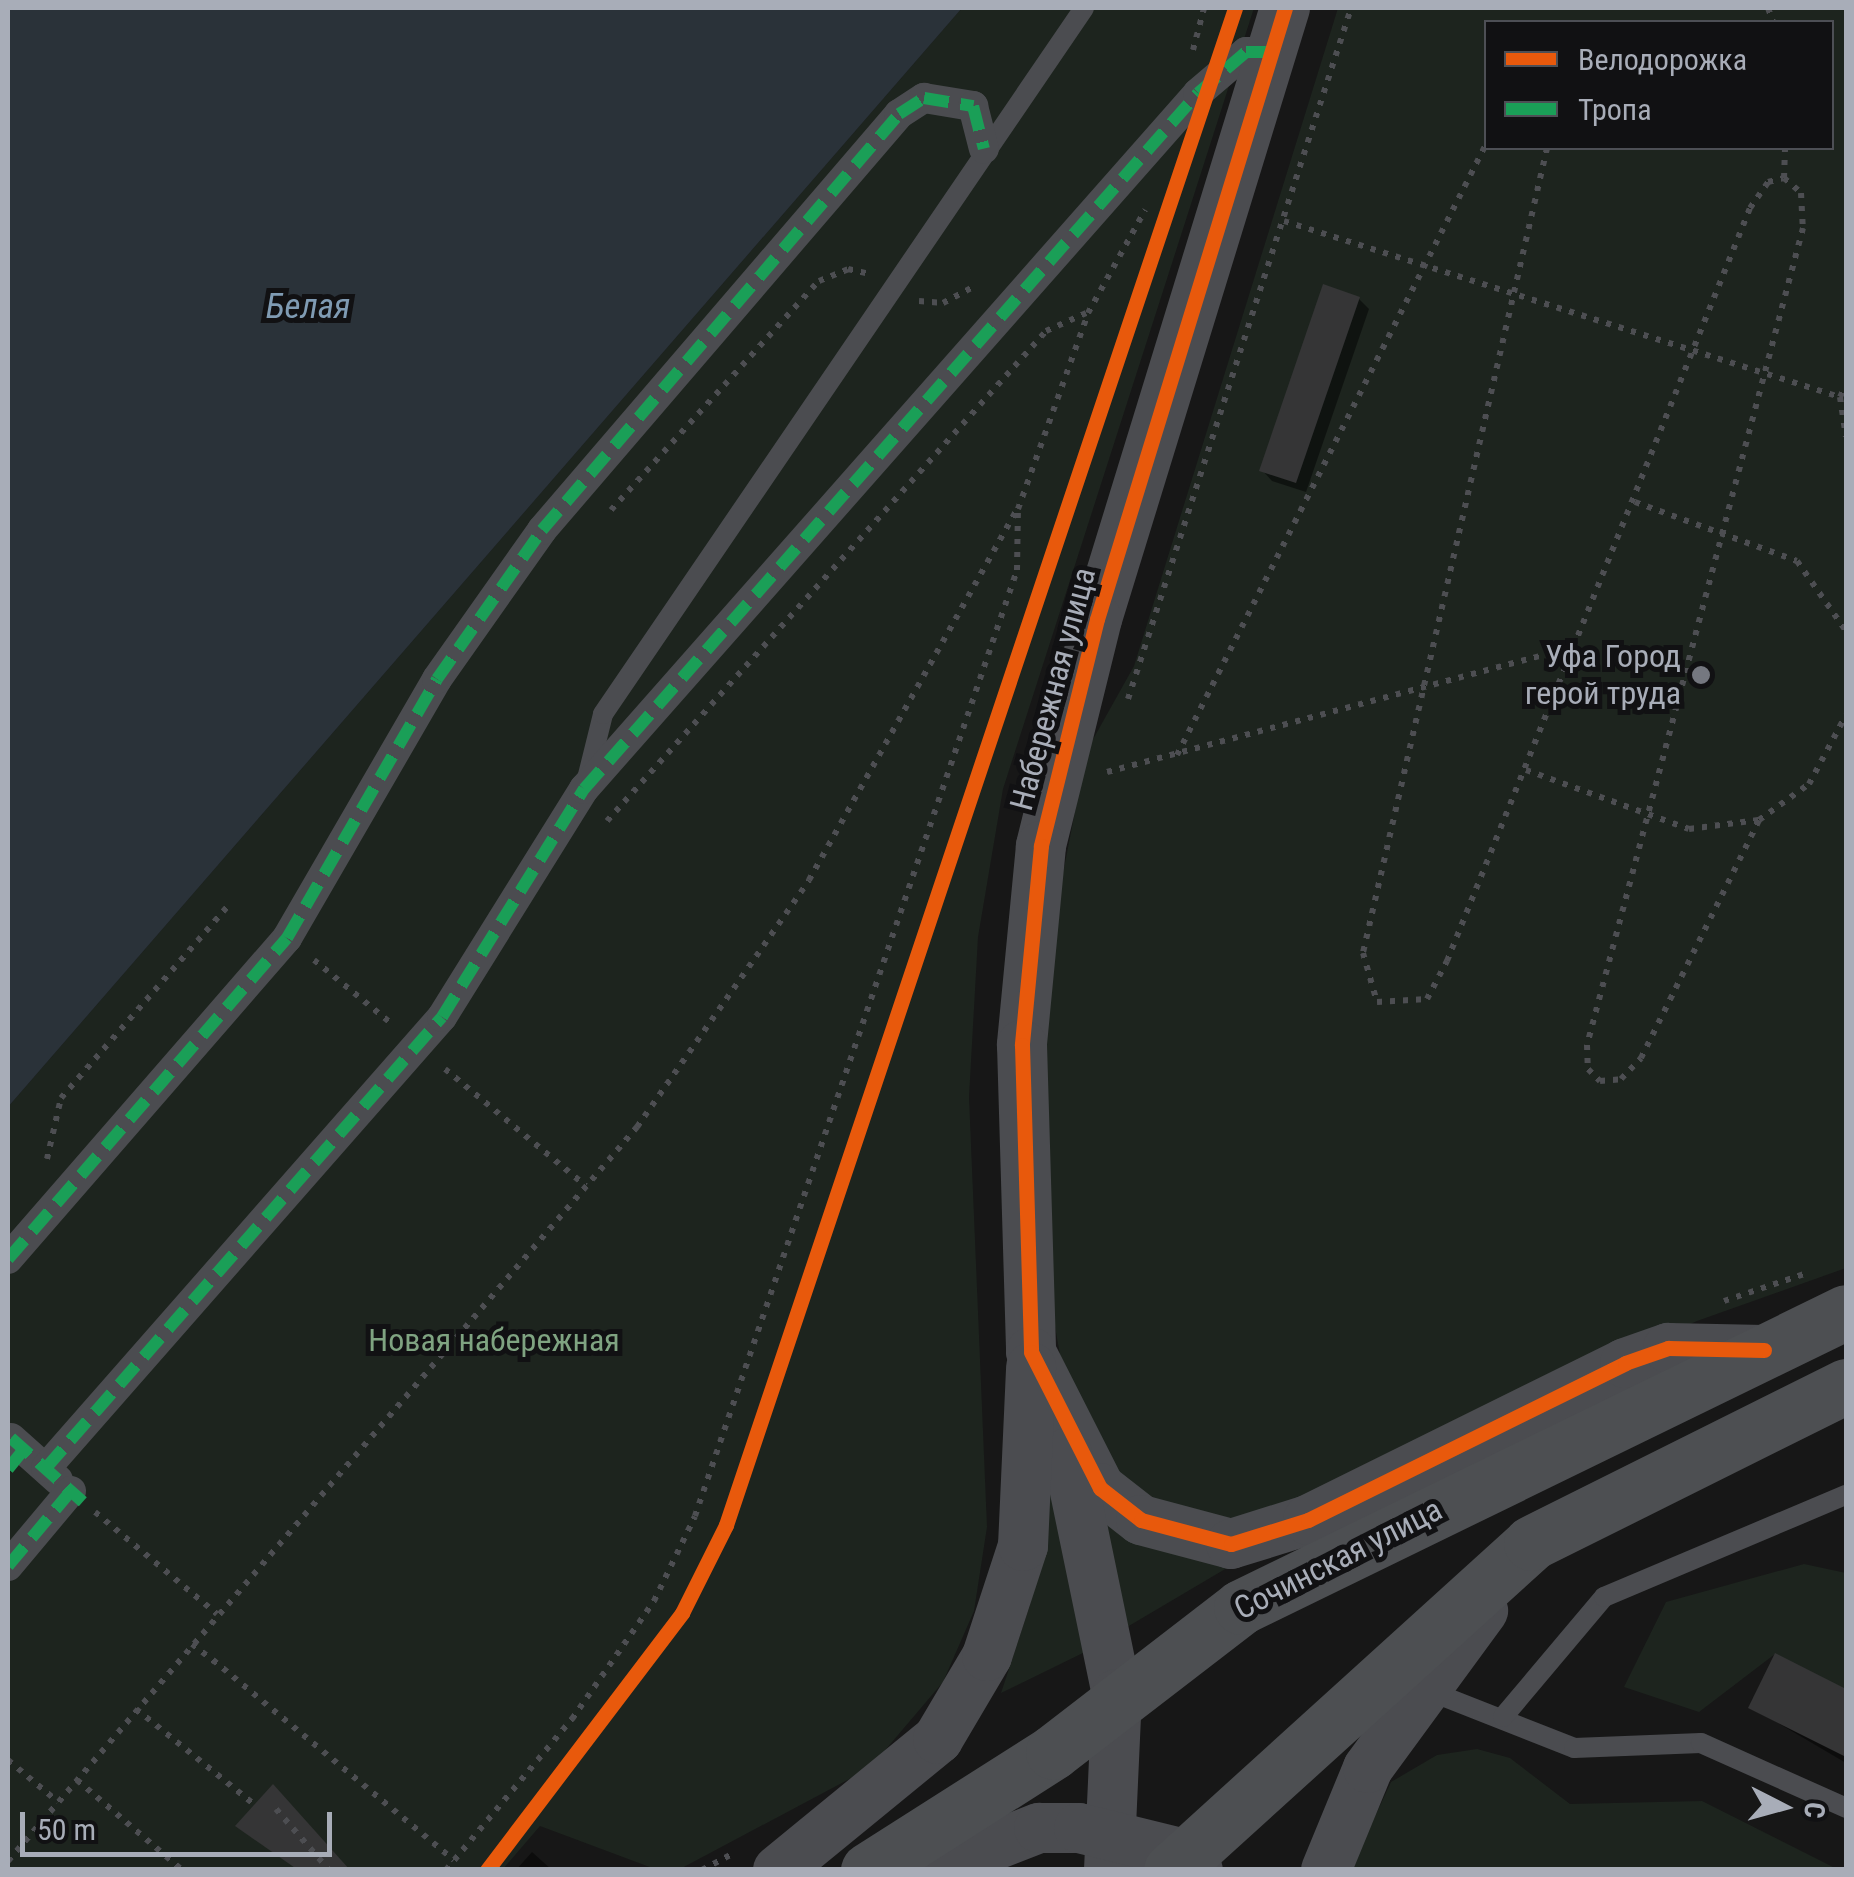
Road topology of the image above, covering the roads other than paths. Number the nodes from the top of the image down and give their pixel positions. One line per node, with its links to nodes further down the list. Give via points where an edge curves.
1 (1084, 8): 3 (lane)
2 (1279, 30): 4 (street, via 1218,72); 8 (street, Набережная улица, via 1098,620 1041,846 1022,1045)
3 (984, 149): 4 (lane, via 603,714); 5 (street, via 972,106 924,98 900,114 542,530 437,679 287,938)
4 (584, 788): 11 (street, via 442,1017)
5 (8, 1259)
6 (1830, 1291): 7 (main road, Сочинская улица)
7 (1764, 1350): 10 (street, via 1668,1348 1625,1362 1308,1520 1231,1544 1141,1520 1114,1498); 16 (main road, Сочинская улица, via 1241,1607)
8 (1031, 1352): 10 (street, Набережная улица); 20 (street, via 1023,1546 987,1656 938,1739)
9 (1846, 1386): 13 (main road)
10 (1054, 1404): 16 (street)
11 (22, 1456): 14 (street, via 77,1496)
12 (1846, 1495): 17 (lane, via 1604,1597)
13 (1531, 1543): 15 (street); 22 (main road, via 1472,1588)
14 (8, 1566)
15 (1421, 1688): 17 (lane); 25 (street, via 1368,1768)
16 (1117, 1694): 18 (street); 23 (main road, Сочинская улица, via 1037,1763)
17 (1504, 1718): 19 (lane, via 1574,1748 1700,1744)
18 (1120, 1753): 21 (street); 22 (street, via 1151,1830)
19 (1846, 1808)
20 (766, 1857)
21 (1106, 1857): 22 (street); 24 (street, via 1038,1828)
22 (1186, 1865)
23 (868, 1870)
24 (931, 1870)
25 (1326, 1870)

